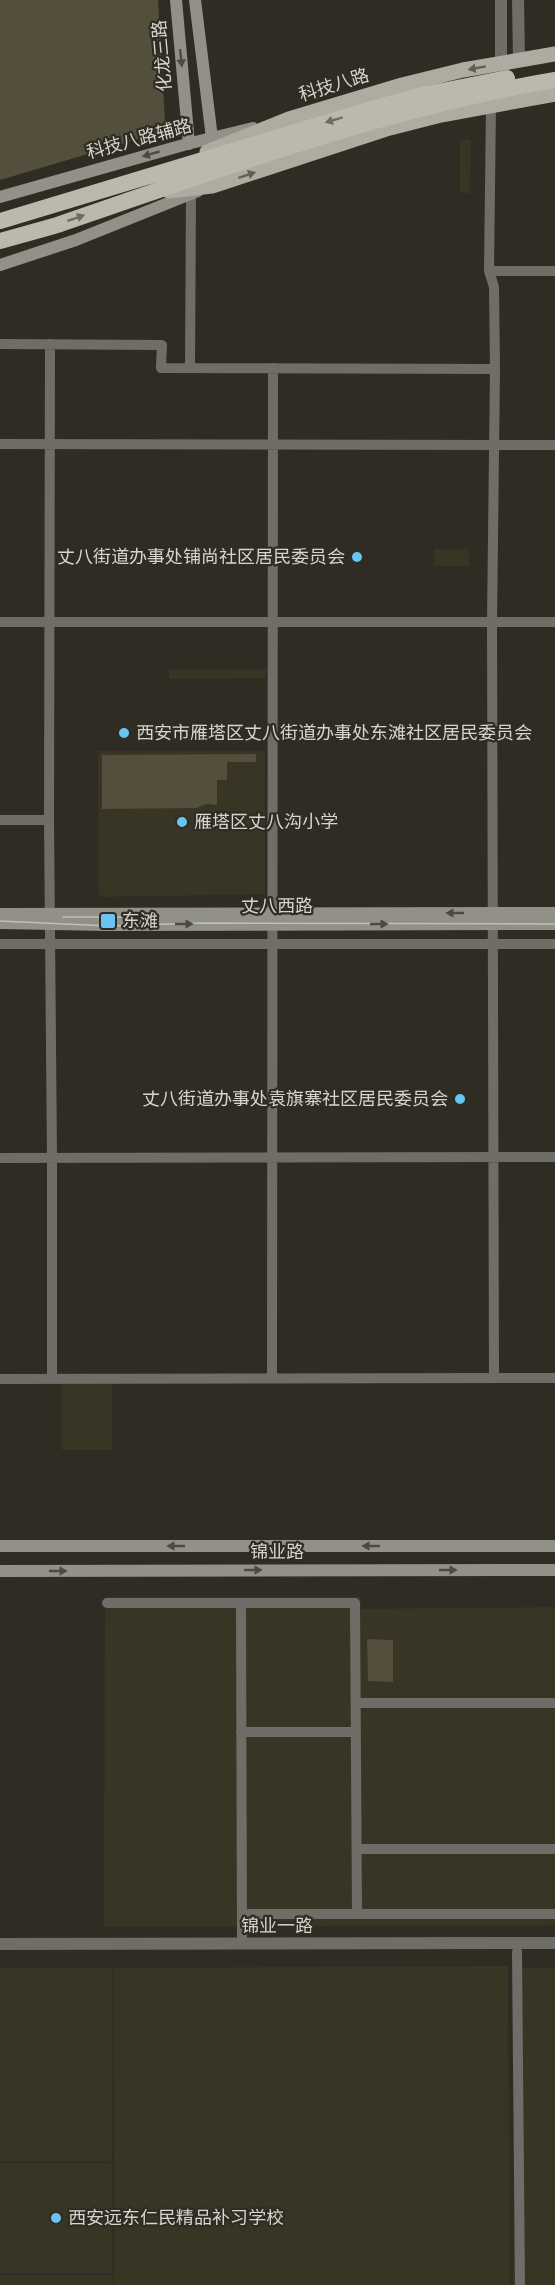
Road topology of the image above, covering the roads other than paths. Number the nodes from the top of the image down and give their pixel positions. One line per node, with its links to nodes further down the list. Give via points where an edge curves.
1 (176, 0): 14 (main road, 化龙三路, one-way to 14)
2 (195, 0): 13 (main road)
3 (501, 0): 7 (street)
4 (519, 0): 6 (street)
5 (555, 54): 6 (main road, 科技八路)
6 (519, 60): 7 (main road, 科技八路)
7 (501, 64): 12 (main road, 科技八路, one-way to 12, via 402,85)
8 (555, 70): 15 (highway, 科技八路, one-way to 15, via 422,95)
9 (555, 80): 17 (highway, via 387,117)
10 (555, 94): 11 (main road)
11 (492, 105): 16 (main road, one-way to 11, via 386,129); 25 (street)
12 (289, 119): 13 (main road, 科技八路辅路); 15 (main road, 科技八路)
13 (212, 138): 14 (main road, 科技八路辅路)
14 (189, 144): 19 (main road, 科技八路辅路, one-way to 19)
15 (133, 181): 20 (highway, 科技八路)
16 (212, 186): 17 (main road); 18 (main road)
17 (148, 194): 21 (highway, one-way to 17)
18 (191, 194): 24 (main road, via 76,240); 29 (street)
19 (0, 196)
20 (0, 221)
21 (54, 226): 22 (highway); 23 (highway)
22 (0, 241)
23 (0, 247)
24 (0, 265)
25 (489, 271): 26 (street); 31 (street, via 494,287)
26 (555, 271)
27 (50, 344): 28 (street); 29 (street, via 162,345 161,368); 33 (street)
28 (0, 345)
29 (190, 368): 30 (street)
30 (273, 368): 31 (street); 34 (street)
31 (495, 369): 35 (street)
32 (0, 444): 33 (street)
33 (50, 444): 34 (street); 38 (street)
34 (271, 444): 35 (street); 39 (street)
35 (495, 445): 36 (street); 40 (street)
36 (555, 445)
37 (0, 622): 38 (street)
38 (50, 622): 39 (street); 43 (street)
39 (271, 622): 40 (street); 48 (street)
40 (492, 622): 41 (street); 47 (street)
41 (555, 622)
42 (0, 820): 43 (street)
43 (49, 820): 46 (street)
44 (555, 913): 47 (main road, 丈八西路)
45 (0, 914): 46 (main road, 丈八西路)
46 (50, 918): 48 (main road, 丈八西路, via 108,925); 49 (main road, 丈八西路); 52 (street)
47 (493, 918): 48 (main road, 丈八西路); 50 (main road, 丈八西路); 53 (street)
48 (273, 919): 55 (street)
49 (0, 923)
50 (555, 924)
51 (0, 944): 52 (street)
52 (50, 944): 55 (street); 57 (street)
53 (493, 944): 54 (street); 55 (street); 58 (street)
54 (555, 944)
55 (272, 945): 56 (street)
56 (273, 1156): 57 (street); 58 (street); 62 (street)
57 (52, 1157): 60 (street); 61 (street)
58 (493, 1157): 59 (street); 63 (street)
59 (555, 1157)
60 (0, 1158)
61 (52, 1378): 62 (street); 65 (street)
62 (272, 1378): 63 (street)
63 (494, 1378): 64 (street)
64 (555, 1378)
65 (0, 1379)
66 (0, 1546): 67 (main road, 锦业路, one-way to 66)
67 (555, 1546)
68 (555, 1570): 69 (main road, 锦业路, one-way to 68)
69 (0, 1571)
70 (107, 1603): 71 (street)
71 (241, 1603): 72 (street, via 355,1603); 74 (street)
72 (356, 1703): 73 (street); 75 (street)
73 (555, 1703)
74 (242, 1732): 75 (street); 78 (street)
75 (356, 1732): 76 (street)
76 (357, 1849): 77 (street); 79 (street)
77 (555, 1849)
78 (242, 1914): 79 (street); 82 (street)
79 (357, 1914): 80 (street)
80 (555, 1914)
81 (0, 1944): 82 (street, 锦业一路)
82 (242, 1944): 83 (street, 锦业一路)
83 (555, 1944)
84 (0, 1952): 85 (street, 锦业一路)
85 (517, 1952): 86 (street, 锦业一路); 87 (street)
86 (555, 1952)
87 (520, 2285)

